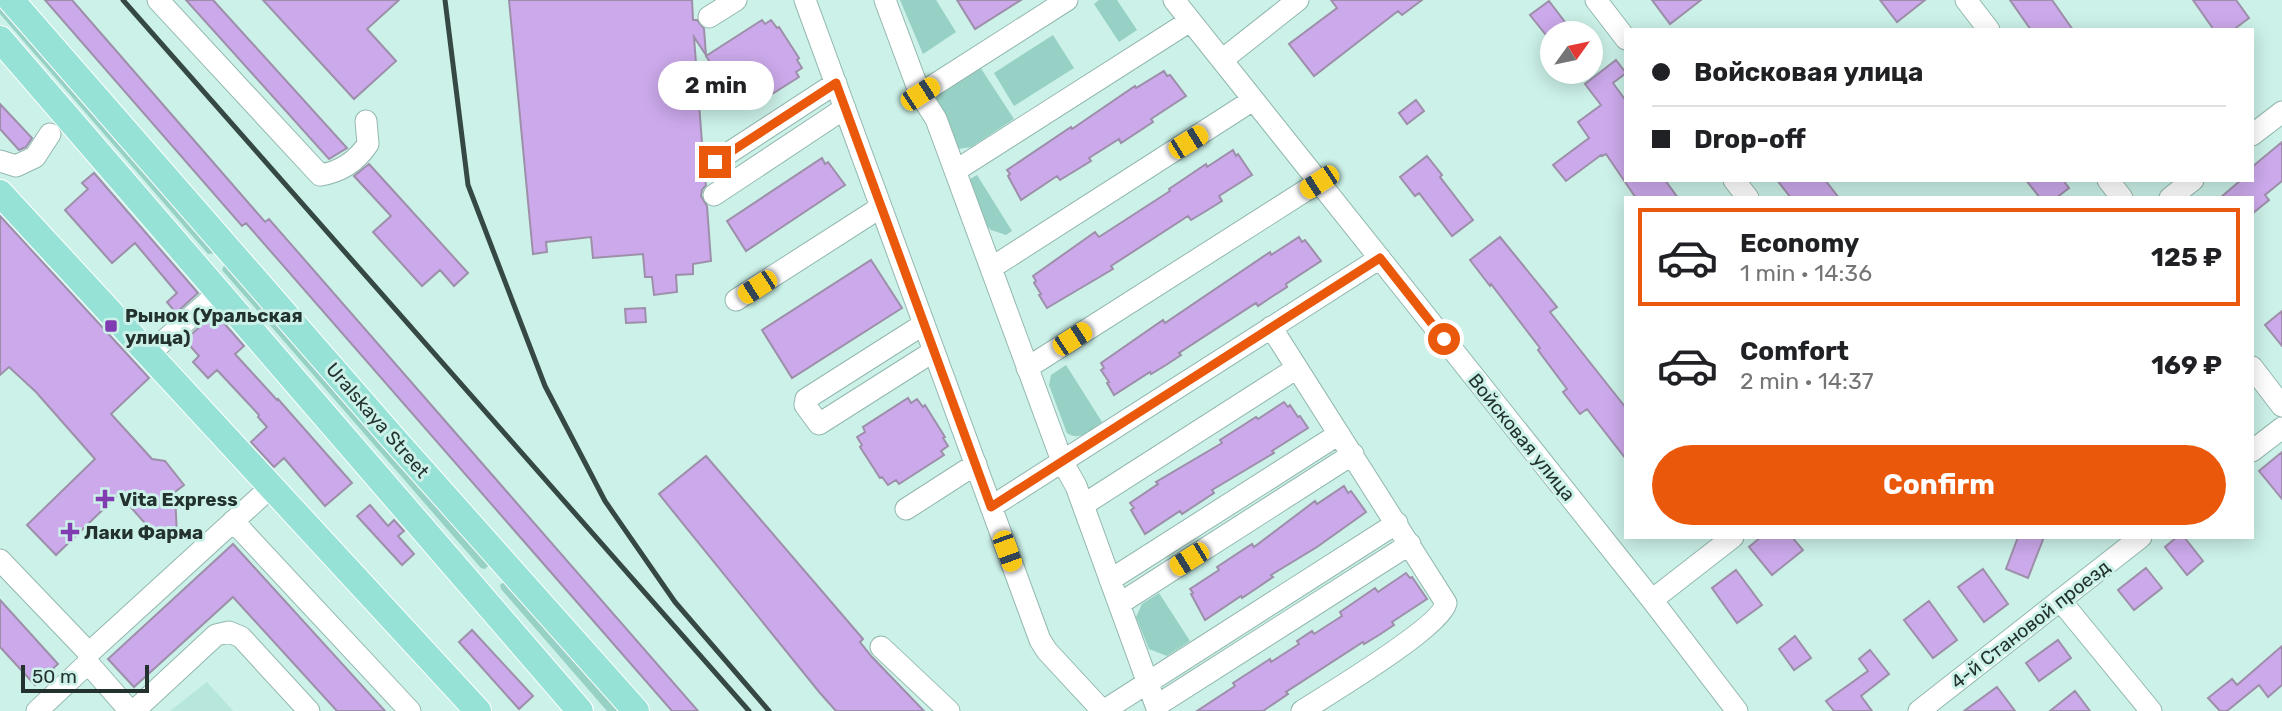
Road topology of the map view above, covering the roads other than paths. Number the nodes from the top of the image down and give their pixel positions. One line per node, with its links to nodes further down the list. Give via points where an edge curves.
1 (11, 0): 80 (main road, Uralskaya Street)
2 (158, 0): 22 (street, via 320,175 359,158 369,144)
3 (736, 0): 11 (street)
4 (805, 0): 17 (street)
5 (885, 0): 18 (street)
6 (1067, 0): 18 (street)
7 (1174, 0): 12 (street, Войсковая улица)
8 (1298, 0): 16 (street)
9 (1596, 0): 14 (street)
10 (1966, 0): 13 (street)
11 (709, 17)
12 (1190, 21): 16 (street, Войсковая улица); 27 (street)
13 (1987, 28)
14 (1624, 36)
15 (4, 49): 40 (main road, Uralskaya Street)
16 (1222, 60): 19 (street, Войсковая улица)
17 (836, 83): 20 (street); 26 (street)
18 (920, 94): 27 (street, via 936,119)
19 (1254, 100): 28 (street, Войсковая улица); 39 (street)
20 (845, 108): 32 (street); 37 (street)
21 (2282, 112): 23 (street)
22 (366, 121)
23 (2254, 133)
24 (50, 134): 25 (street, via 35,157 16,166)
25 (0, 161)
26 (715, 162)
27 (955, 171): 39 (street)
28 (1319, 182): 38 (street, Войсковая улица); 46 (street)
29 (1736, 182): 33 (street)
30 (2110, 182): 34 (street)
31 (2190, 182): 35 (street)
32 (713, 195)
33 (1746, 196)
34 (2120, 196)
35 (2173, 196)
36 (3, 202): 45 (main road)
37 (881, 207): 41 (street); 42 (street)
38 (1380, 258): 43 (street); 67 (street, Войсковая улица)
39 (991, 268): 46 (street)
40 (219, 292): 45 (street); 79 (main road, Uralskaya Street)
41 (736, 300)
42 (924, 324): 44 (street); 44 (street, via 804,403 819,424)
43 (1271, 327): 47 (street); 54 (street)
44 (934, 351): 55 (street)
45 (149, 354): 56 (main road)
46 (1027, 368): 54 (street)
47 (1297, 368): 51 (street); 57 (street)
48 (2254, 370): 49 (street)
49 (2282, 406)
50 (2282, 428): 52 (street)
51 (1339, 434): 53 (street); 66 (street)
52 (2254, 449)
53 (1353, 454): 61 (street); 69 (street)
54 (1062, 461): 57 (street); 58 (street)
55 (976, 464): 58 (street); 59 (street)
56 (272, 486): 60 (street); 78 (main road)
57 (1083, 505): 66 (street)
58 (991, 507): 72 (street, via 1047,651 1101,708)
59 (906, 509)
60 (233, 521): 71 (street); 77 (street)
61 (1397, 523): 64 (street); 72 (street)
62 (1730, 539): 67 (street)
63 (2138, 539): 68 (street, 4-й Становой проезд)
64 (1410, 544): 73 (street); 82 (street, via 1444,598 1445,608 1400,649)
65 (0, 559): 71 (street)
66 (1110, 580): 69 (street)
67 (1651, 600): 83 (street, Войсковая улица)
68 (2060, 600): 84 (street, 4-й Становой проезд); 85 (street)
69 (1119, 604): 72 (street)
70 (881, 647): 81 (street)
71 (88, 658): 74 (street); 75 (street)
72 (1148, 682): 73 (street)
73 (1157, 708)
74 (37, 711)
75 (132, 711): 76 (street, via 216,635 229,632 241,637)
76 (309, 711)
77 (410, 711)
78 (478, 711)
79 (580, 711)
80 (636, 711)
81 (949, 711)
82 (1302, 711)
83 (1737, 711)
84 (1919, 711)
85 (2151, 711)

